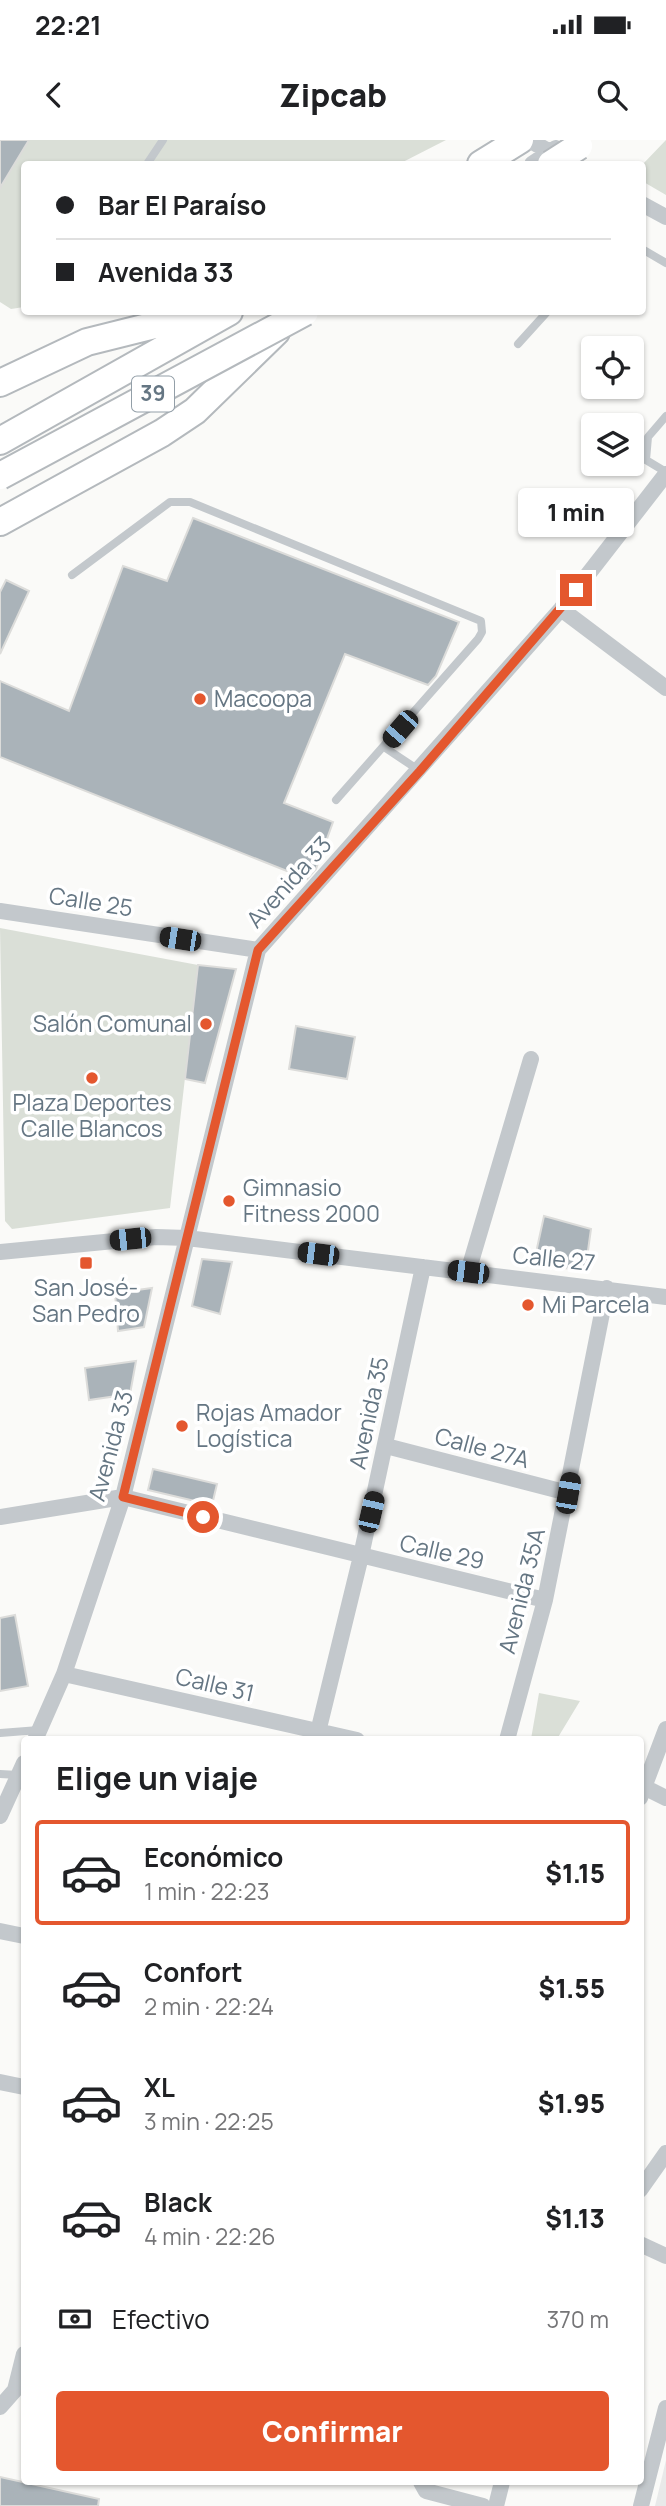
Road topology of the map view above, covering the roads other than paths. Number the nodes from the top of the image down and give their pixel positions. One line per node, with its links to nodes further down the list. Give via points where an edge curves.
1 (163, 140): 5 (lane)
2 (566, 140): 4 (street)
3 (586, 140): 4 (highway, bridge)
4 (539, 147): 6 (highway); 7 (street); 8 (street)
5 (150, 161)
6 (491, 161)
7 (510, 161)
8 (566, 161)
9 (646, 206): 10 (street)
10 (666, 217)
11 (646, 251): 12 (lane)
12 (666, 263)
13 (197, 315): 19 (highway, via 87,342)
14 (224, 315): 21 (highway, 39)
15 (295, 315): 24 (highway, via 195,411)
16 (299, 315): 23 (highway, 39, bridge)
17 (544, 315): 18 (lane)
18 (518, 344)
19 (0, 383)
20 (666, 416): 22 (lane, via 648,437 646,460)
21 (0, 442)
22 (666, 473): 26 (street, Avenida 33)
23 (0, 476)
24 (0, 522)
25 (72, 575): 28 (lane, via 178,500 476,618 482,626 478,639)
26 (561, 609): 27 (street); 29 (street, Avenida 33)
27 (666, 688)
28 (384, 747): 29 (lane); 30 (lane)
29 (420, 771): 32 (street, Avenida 33)
30 (336, 800)
31 (0, 911): 32 (street, Calle 25)
32 (258, 950): 34 (street, Avenida 33)
33 (531, 1059): 37 (street)
34 (187, 1238): 35 (street, Calle 27); 36 (street, Calle 27); 42 (street, Avenida 33)
35 (0, 1252)
36 (423, 1267): 37 (street, Calle 27); 40 (street, Avenida 35)
37 (468, 1272): 38 (street, Calle 27)
38 (607, 1288): 39 (street, Calle 27); 41 (street, Avenida 35A)
39 (666, 1297)
40 (386, 1446): 41 (street, Calle 27A); 44 (street, Avenida 35)
41 (568, 1493): 45 (street, Avenida 35A)
42 (123, 1497): 43 (street, Calle 29); 44 (street, Calle 29); 46 (street, Avenida 33)
43 (0, 1517)
44 (361, 1556): 45 (street, Calle 29); 48 (street, Avenida 35)
45 (545, 1600): 52 (street, Avenida 35A)
46 (64, 1674): 48 (street, Calle 31); 50 (street, Avenida 33)
47 (666, 1729): 56 (street)
48 (318, 1732): 51 (street, Calle 31)
49 (0, 1733): 50 (lane)
50 (37, 1735)
51 (338, 1736)
52 (508, 1736)
53 (21, 1769): 54 (lane)
54 (0, 1774)
55 (21, 1775): 58 (street)
56 (644, 1790)
57 (644, 1793): 59 (street)
58 (17, 1798): 60 (street)
59 (666, 1798)
60 (0, 1816)
61 (0, 1931): 62 (street)
62 (21, 1935)
63 (0, 2082): 64 (street)
64 (21, 2086)
65 (666, 2153): 66 (street)
66 (644, 2184)
67 (644, 2246): 68 (street)
68 (666, 2256)
69 (20, 2392): 70 (street)
70 (0, 2407)
71 (666, 2408): 76 (street)
72 (423, 2485): 74 (street, via 426,2491)
73 (501, 2485): 75 (street)
74 (483, 2506)
75 (496, 2506)
76 (641, 2506)

